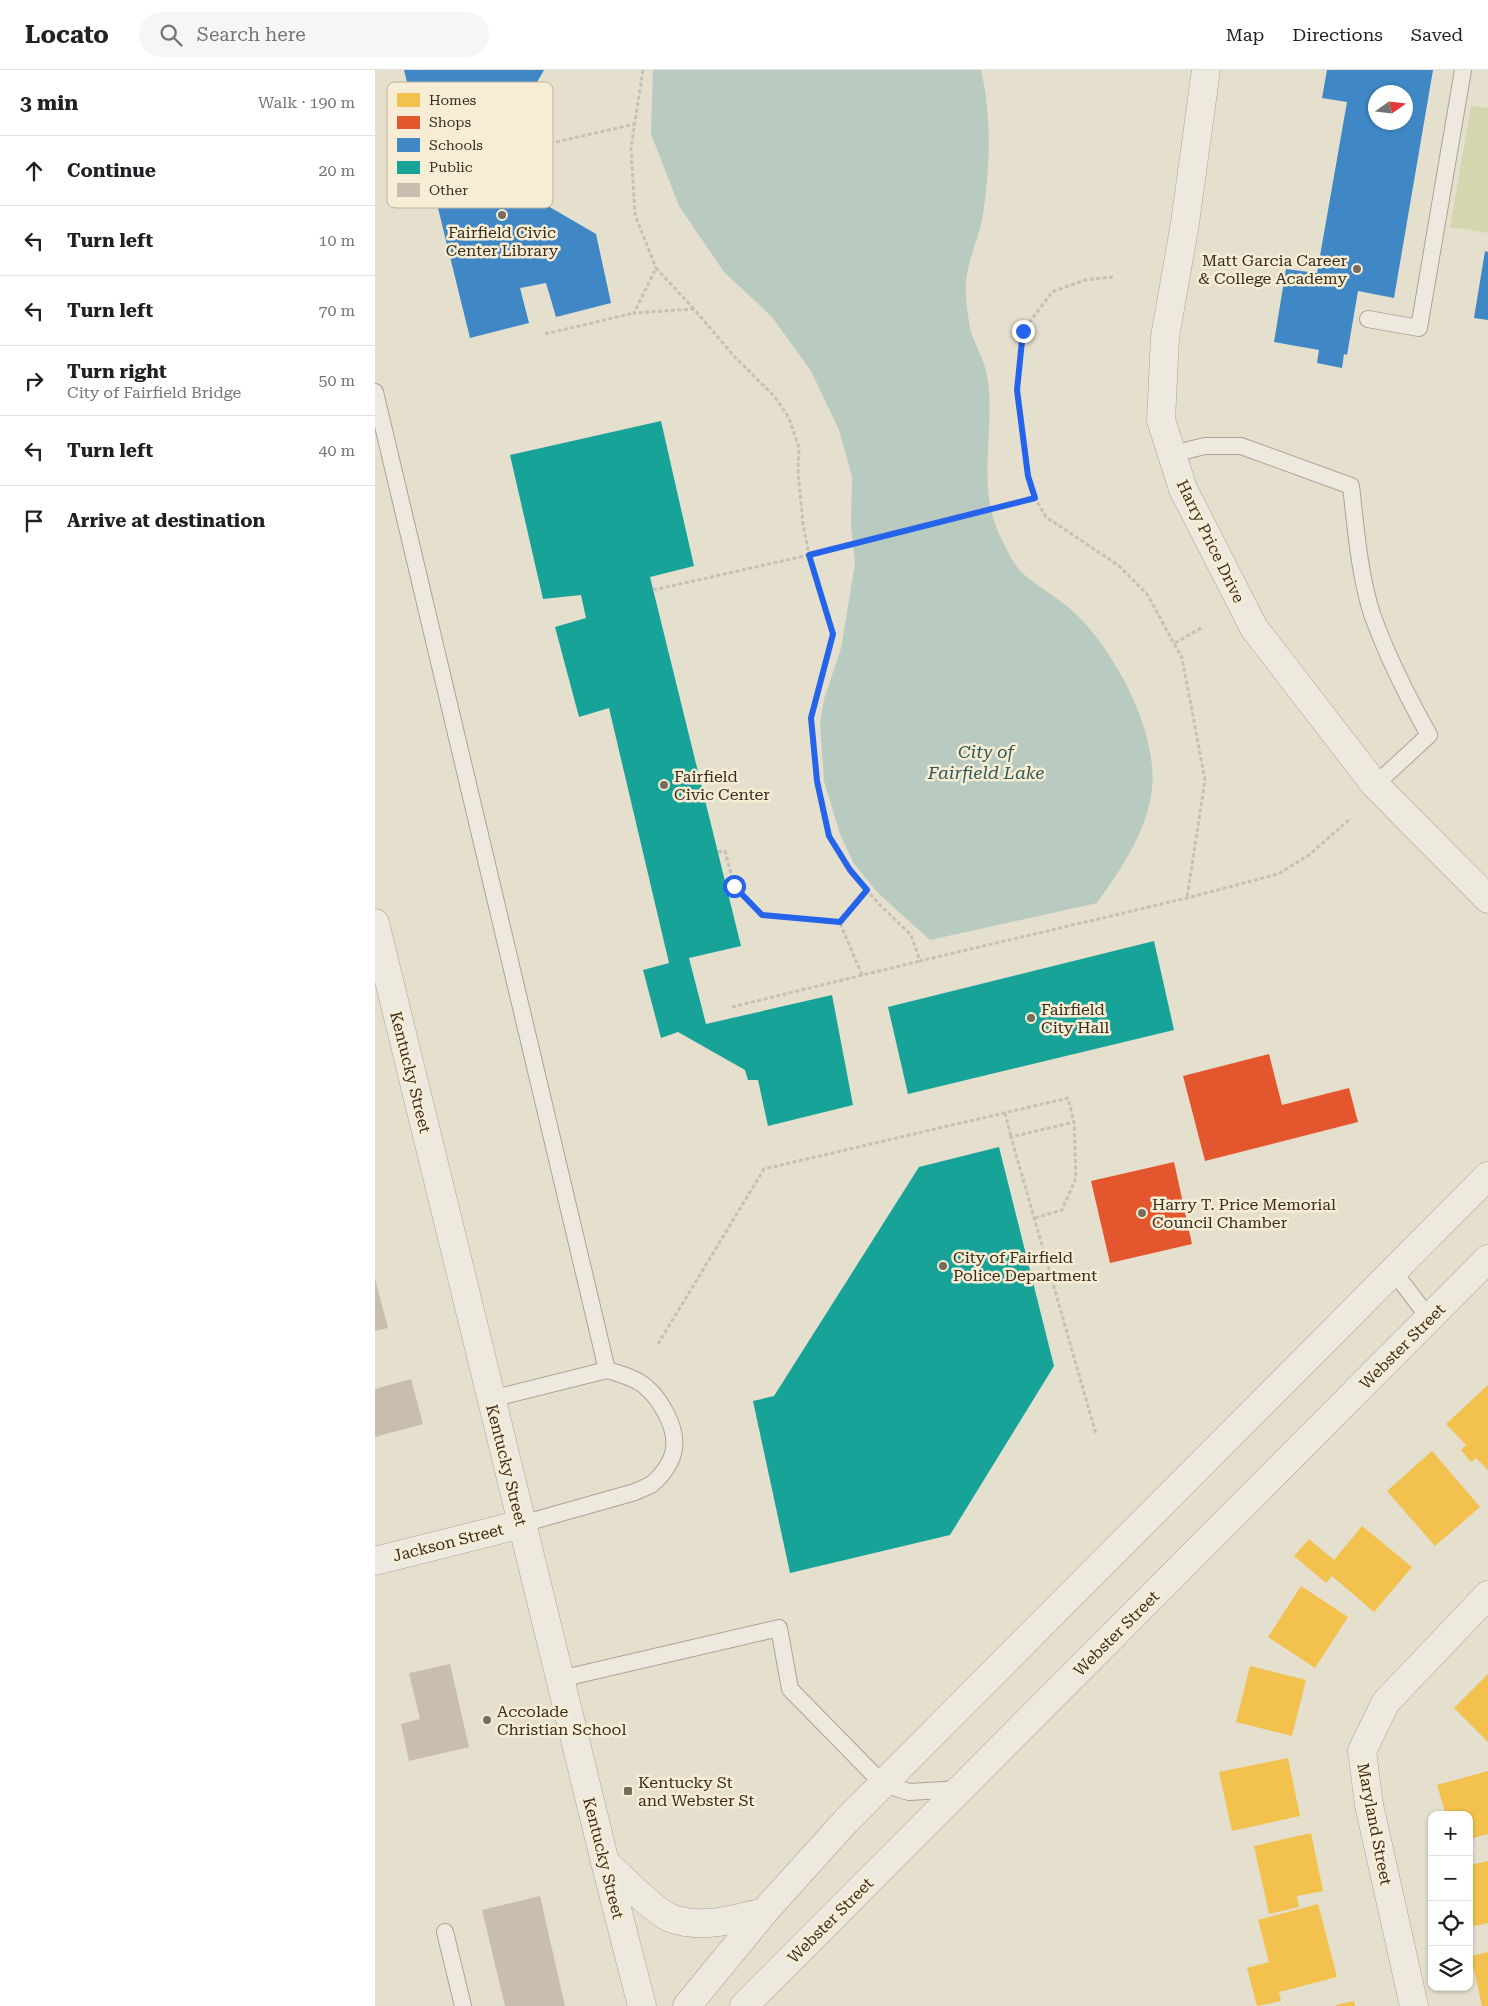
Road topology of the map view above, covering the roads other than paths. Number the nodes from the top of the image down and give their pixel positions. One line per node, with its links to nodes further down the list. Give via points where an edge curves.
1 (1206, 70): 5 (street, Harry Price Drive, via 1165,337 1161,420)
2 (1463, 70): 3 (lane, via 1419,328)
3 (1369, 320)
4 (376, 399): 14 (lane)
5 (1172, 454): 6 (street, Harry Price Drive, via 1183,489 1254,628); 6 (lane, via 1205,446 1241,446 1351,486 1359,557 1372,613 1400,683 1429,735)
6 (1375, 785): 7 (street, Harry Price Drive)
7 (1488, 899)
8 (375, 923): 9 (street, Kentucky Street)
9 (383, 991): 15 (street, Kentucky Street)
10 (1488, 1176): 12 (street)
11 (1488, 1259): 13 (street, Webster Street)
12 (1394, 1272): 13 (lane); 20 (street)
13 (1429, 1318): 21 (street, Webster Street)
14 (607, 1370): 15 (lane); 16 (lane, via 645,1385 660,1401 671,1427 675,1448 666,1468 652,1484 635,1492)
15 (491, 1399): 16 (street, Kentucky Street)
16 (522, 1524): 17 (street, Jackson Street); 19 (street, Kentucky Street)
17 (375, 1561)
18 (1488, 1596): 29 (street, Maryland Street, via 1387,1702 1361,1751 1369,1806)
19 (560, 1679): 20 (lane, via 779,1628 790,1689); 22 (street, Kentucky Street)
20 (883, 1784): 21 (lane, via 909,1792); 23 (street)
21 (961, 1789): 28 (street, Webster Street)
22 (605, 1862): 23 (street, via 654,1907 672,1919 695,1923 728,1921); 26 (street, Kentucky Street)
23 (765, 1912): 27 (street)
24 (445, 1932): 25 (lane)
25 (463, 2006)
26 (642, 2006)
27 (687, 2006)
28 (744, 2006)
29 (1415, 2006)

